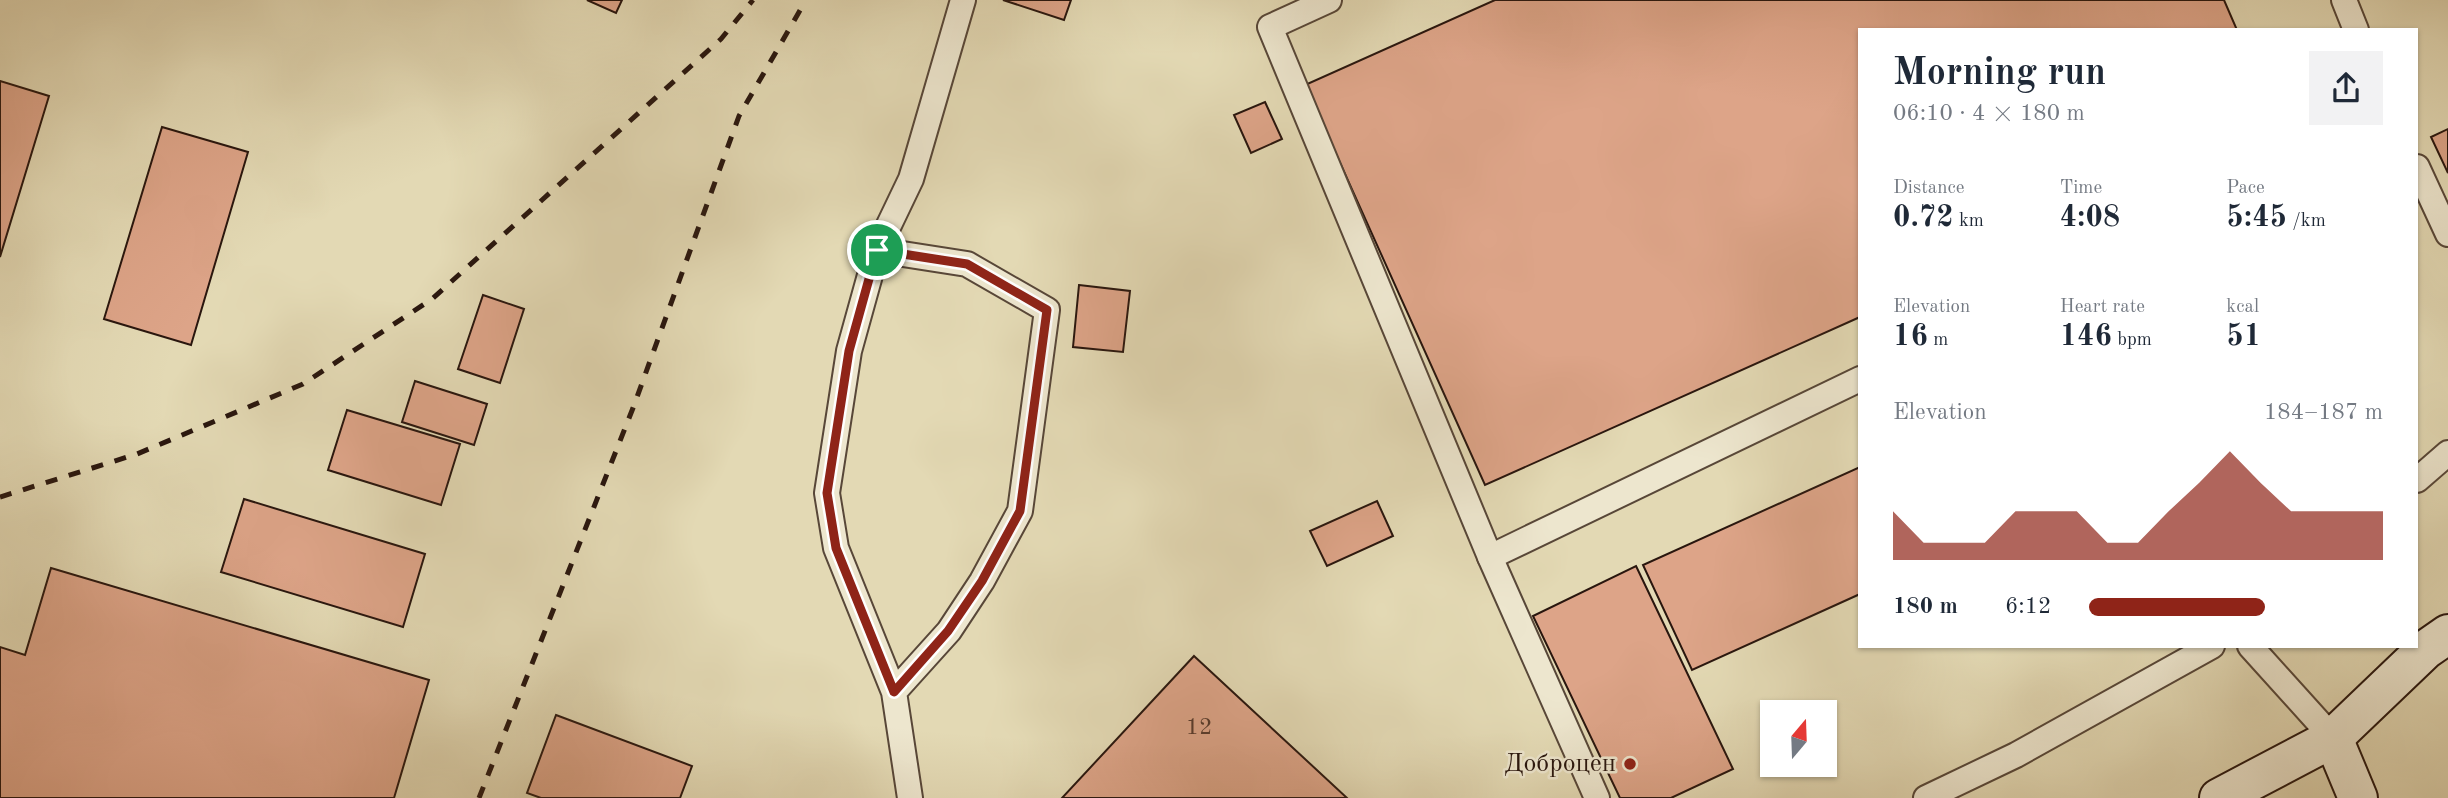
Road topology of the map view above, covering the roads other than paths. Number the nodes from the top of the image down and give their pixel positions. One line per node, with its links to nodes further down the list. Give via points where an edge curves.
1 (963, 0): 7 (lane, via 911,178)
2 (1329, 0): 11 (lane, via 1270,27)
3 (2344, 0): 4 (lane)
4 (2355, 28)
5 (2418, 169): 6 (lane)
6 (2448, 234)
7 (877, 250): 15 (lane, via 849,351 827,493 836,548); 15 (lane, via 967,264 1047,310 1020,511 948,631)
8 (1858, 380): 11 (lane)
9 (2448, 453): 10 (lane)
10 (2418, 479)
11 (1490, 557): 18 (lane)
12 (2448, 634): 16 (street, via 2425,650)
13 (2208, 648): 19 (lane, via 2016,755)
14 (2252, 648): 16 (lane)
15 (894, 692): 17 (lane)
16 (2333, 738): 20 (street); 21 (street)
17 (910, 798)
18 (1597, 798)
19 (1926, 798)
20 (2219, 798)
21 (2358, 798)

